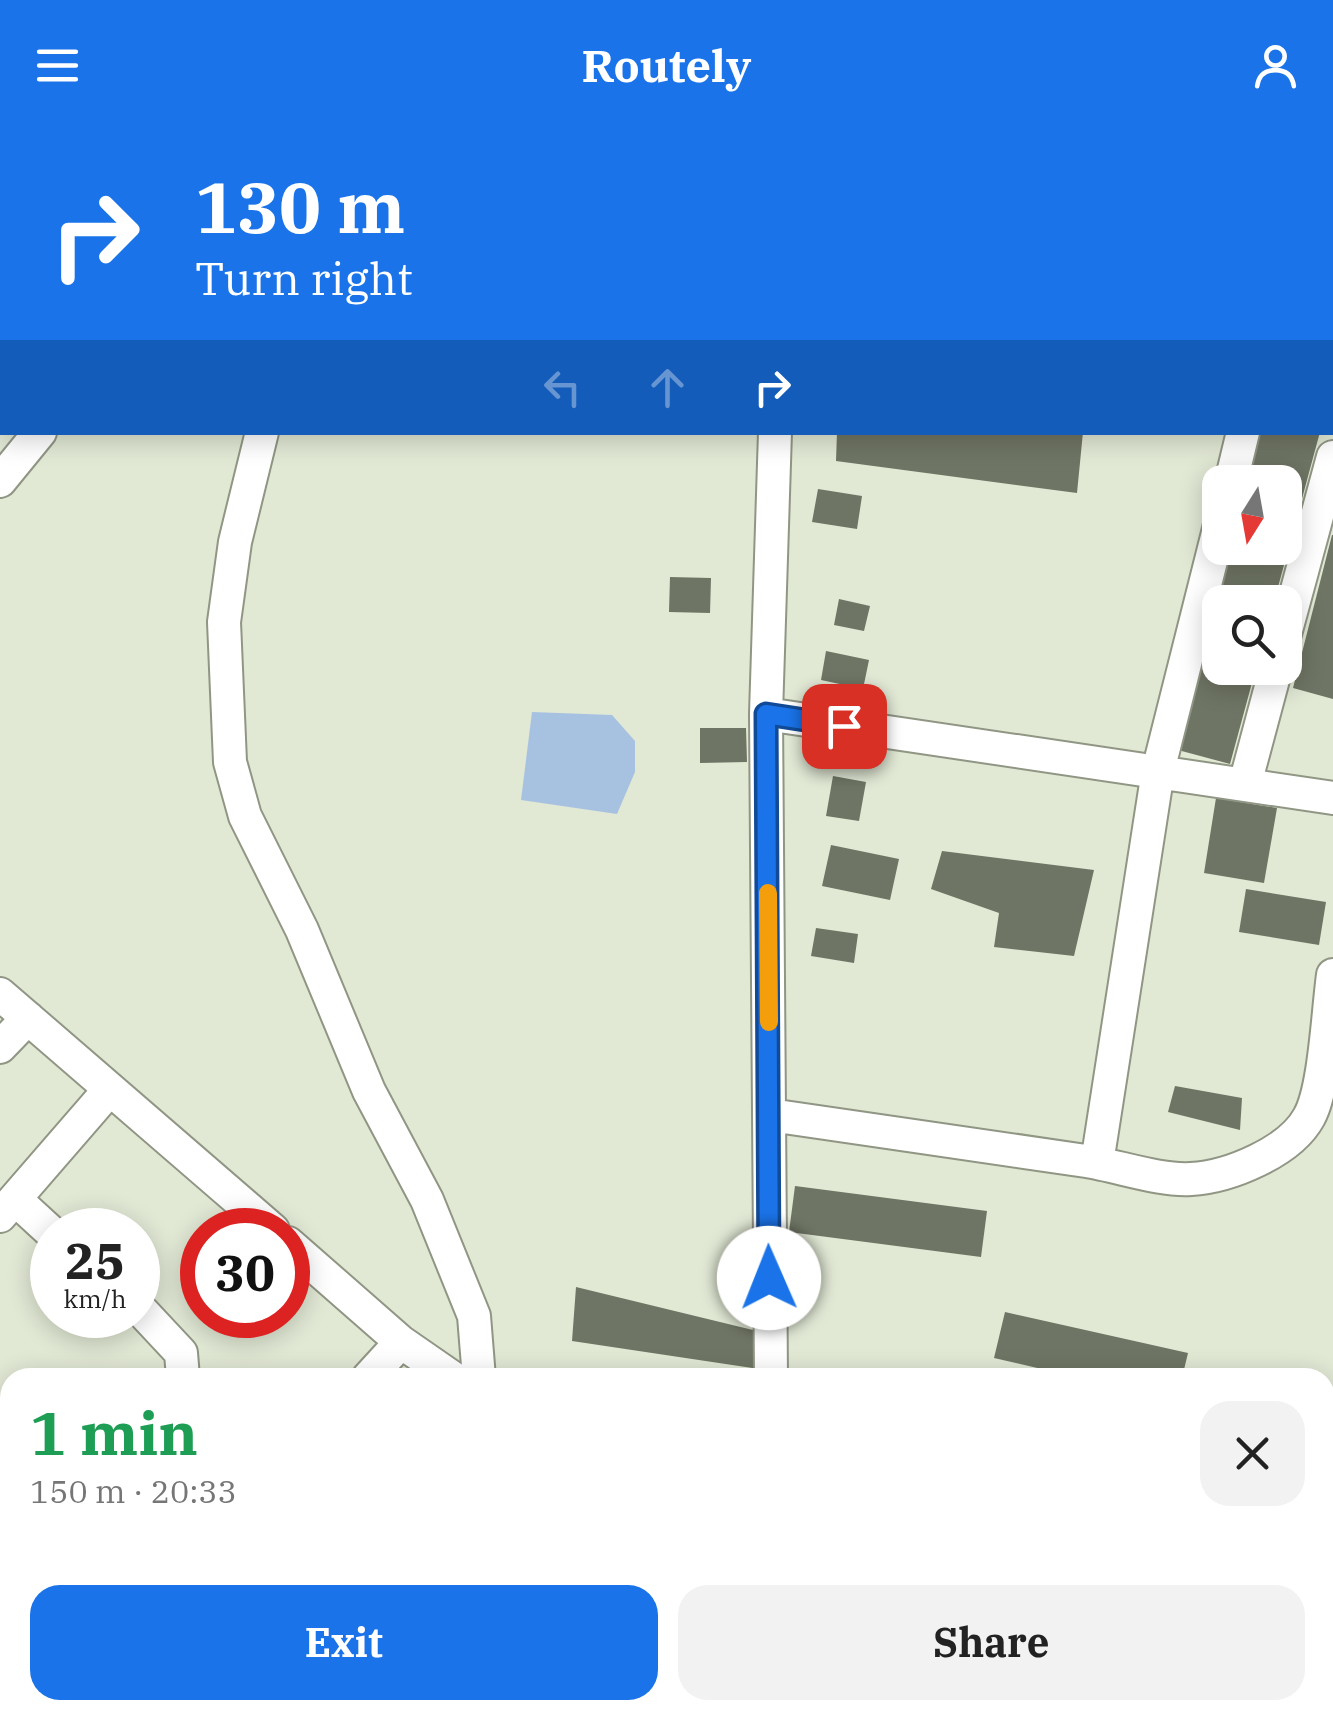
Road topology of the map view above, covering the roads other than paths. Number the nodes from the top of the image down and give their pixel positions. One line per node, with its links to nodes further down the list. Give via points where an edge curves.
1 (38, 435): 7 (street)
2 (261, 435): 31 (street, via 234,542 224,622 230,762 245,816 474,1316)
3 (775, 435): 11 (street)
4 (1242, 435): 6 (street)
5 (1333, 457): 9 (street)
6 (1235, 465)
7 (0, 481)
8 (1210, 565): 12 (street)
9 (1298, 585)
10 (1271, 685): 13 (street)
11 (766, 714): 12 (street); 20 (street)
12 (1158, 771): 13 (street); 21 (street)
13 (1244, 784): 14 (street)
14 (1333, 798)
15 (1333, 975): 21 (street, via 1309,1118 1285,1143 1252,1163 1188,1180)
16 (0, 994): 17 (street)
17 (28, 1018): 18 (street); 19 (street)
18 (0, 1047)
19 (110, 1089): 22 (street); 23 (street)
20 (770, 1115): 21 (street); 32 (street)
21 (1098, 1162)
22 (7, 1208): 24 (street)
23 (248, 1208)
24 (30, 1220)
25 (310, 1262): 27 (street)
26 (160, 1331): 28 (street, via 181,1353)
27 (401, 1342): 29 (street); 30 (street)
28 (182, 1368)
29 (377, 1368)
30 (439, 1368)
31 (478, 1368)
32 (771, 1368)

